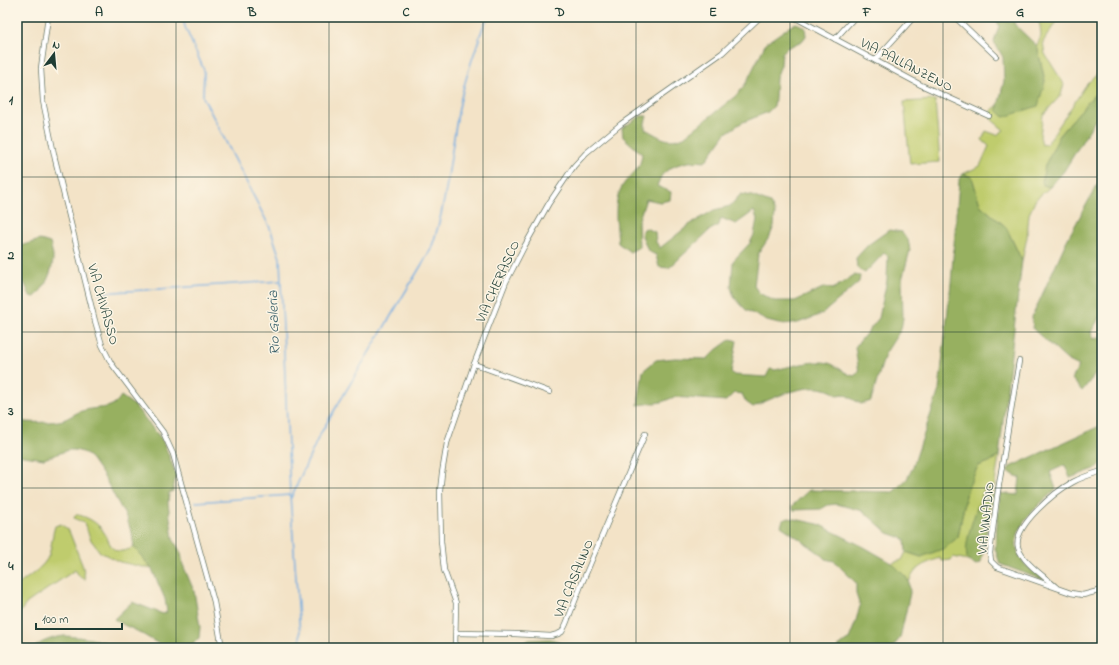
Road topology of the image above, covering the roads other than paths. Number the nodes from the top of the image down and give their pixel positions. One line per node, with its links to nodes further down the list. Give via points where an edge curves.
1 (48, 17): 19 (street, VIA CHIVASSO, via 41,68 43,101 95,321 102,345 112,363 163,432 173,454 214,602)
2 (760, 17): 12 (street, VIA CHERASCO, via 722,53 621,124 574,166 549,203 513,268 492,314)
3 (794, 17): 7 (street, VIA PALLANZENO)
4 (855, 17): 7 (street)
5 (914, 17): 9 (street)
6 (954, 17): 8 (street)
7 (835, 39): 9 (street, VIA PALLANZENO)
8 (996, 56)
9 (875, 60): 10 (street, VIA PALLANZENO, via 921,85)
10 (989, 116)
11 (1019, 361): 16 (street, VIA VINADIO, via 990,558 996,567)
12 (474, 364): 13 (street); 18 (street, VIA CHERASCO, via 447,443 440,492 442,560 456,602)
13 (550, 392)
14 (645, 434): 18 (street, VIA CASALINO, via 562,632 550,636)
15 (1102, 471): 16 (street, via 1081,478 1053,496 1029,519 1018,534 1017,543 1022,556)
16 (1059, 589): 17 (street, VIA VINADIO, via 1079,595)
17 (1102, 590)
18 (456, 633): 20 (street, VIA CHERASCO)
19 (222, 648)
20 (455, 648)

